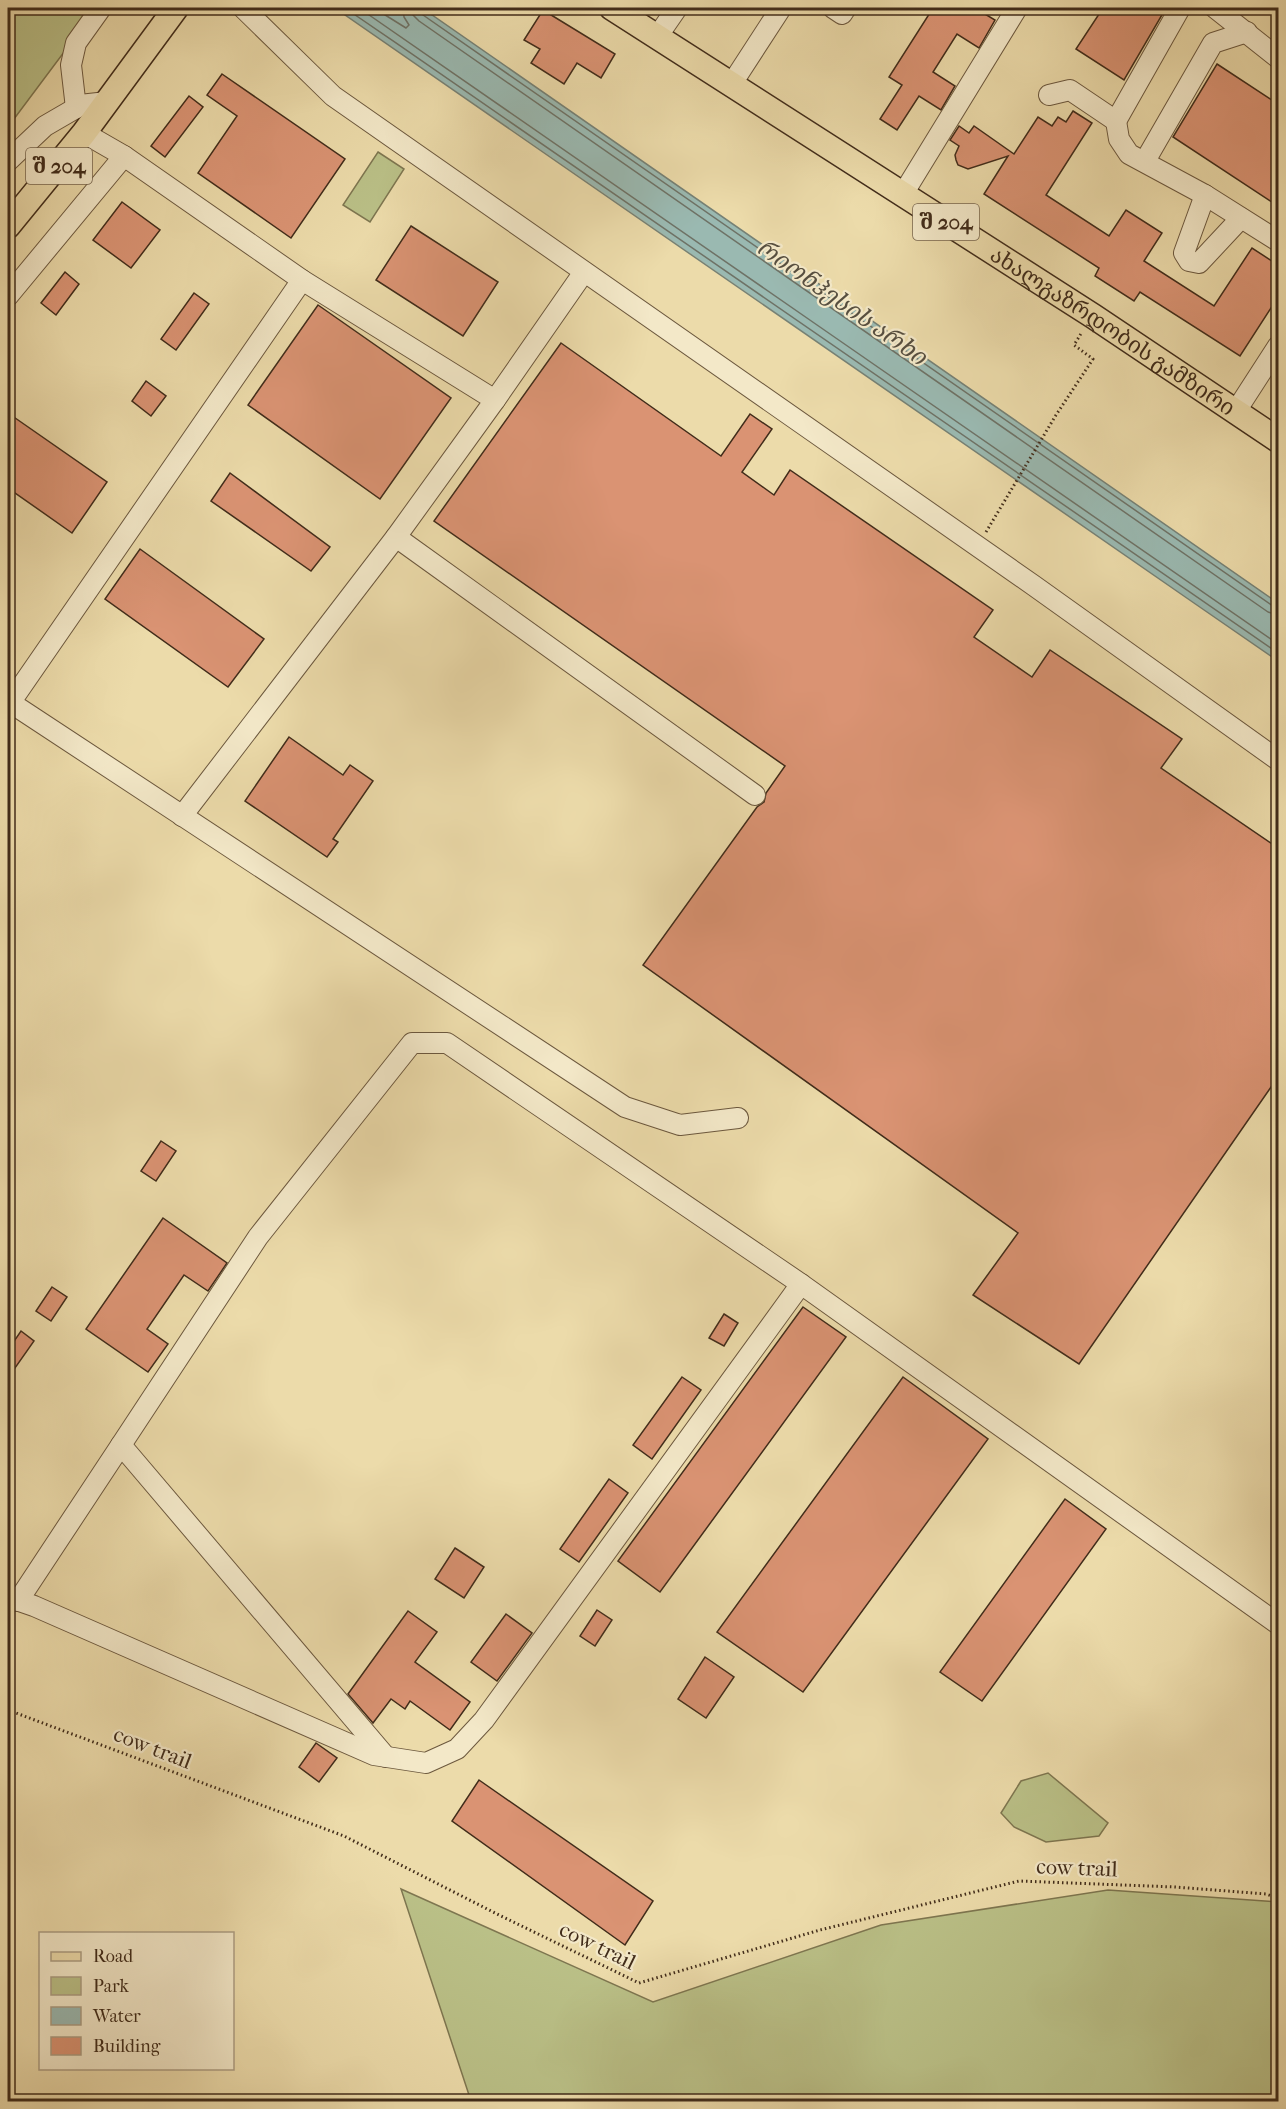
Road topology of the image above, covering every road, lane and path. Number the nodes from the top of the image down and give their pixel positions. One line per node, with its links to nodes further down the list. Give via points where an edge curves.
1 (101, 8): 18 (street, via 76,43 71,65)
2 (176, 8): 17 (main road, შ 204)
3 (243, 8): 29 (street, via 333,96)
4 (612, 8): 13 (main road, ახალგაზრდობის გამზირი / შ 204)
5 (677, 8): 13 (street)
6 (781, 8): 15 (street)
7 (833, 8): 8 (street, via 842,14)
8 (846, 8)
9 (1017, 8): 24 (street)
10 (1180, 8): 19 (street)
11 (1215, 8): 12 (street)
12 (1247, 32): 14 (street); 23 (street, via 1213,43)
13 (657, 37): 15 (main road, ახალგაზრდობის გამზირი / შ 204)
14 (1278, 58)
15 (731, 85): 24 (main road, ახალგაზრდობის გამზირი / შ 204)
16 (1049, 95): 19 (street, via 1070,90)
17 (107, 102): 18 (street); 20 (main road, შ 204)
18 (76, 108): 22 (street, via 45,126)
19 (1116, 121): 23 (street, via 1119,140 1130,154)
20 (84, 133): 21 (street); 27 (main road, შ 204)
21 (124, 156): 30 (street); 31 (street)
22 (8, 161)
23 (1145, 162): 25 (street)
24 (903, 194): 32 (main road, ახალგაზრდობის გამზირი / შ 204)
25 (1205, 195): 26 (street); 26 (street, via 1184,254 1189,261 1199,263)
26 (1241, 218): 28 (street)
27 (8, 226)
28 (1278, 241)
29 (584, 272): 34 (street); 40 (street)
30 (302, 280): 34 (street); 39 (street)
31 (8, 296)
32 (1093, 315): 35 (main road, ახალგაზრდობის გამზირი / შ 204); 37 (path, via 1074,345 1093,359)
33 (1278, 346): 35 (street)
34 (495, 400): 38 (street)
35 (1236, 411): 36 (main road, ახალგაზრდობის გამზირი / შ 204)
36 (1278, 440)
37 (995, 517)
38 (396, 537): 41 (street); 42 (street)
39 (8, 702): 42 (street)
40 (1278, 760)
41 (755, 795)
42 (182, 816): 43 (street, via 625,1107 680,1125)
43 (738, 1118)
44 (801, 1284): 45 (street, via 447,1043 412,1043 258,1237); 47 (street); 49 (street, via 484,1720 457,1749 426,1763)
45 (121, 1445): 46 (street); 49 (street)
46 (13, 1599): 49 (street)
47 (1278, 1624)
48 (8, 1710): 50 (path, cow trail, via 344,1836 639,1983 820,1930 1019,1881 1175,1887)
49 (386, 1757)
50 (1278, 1898)

